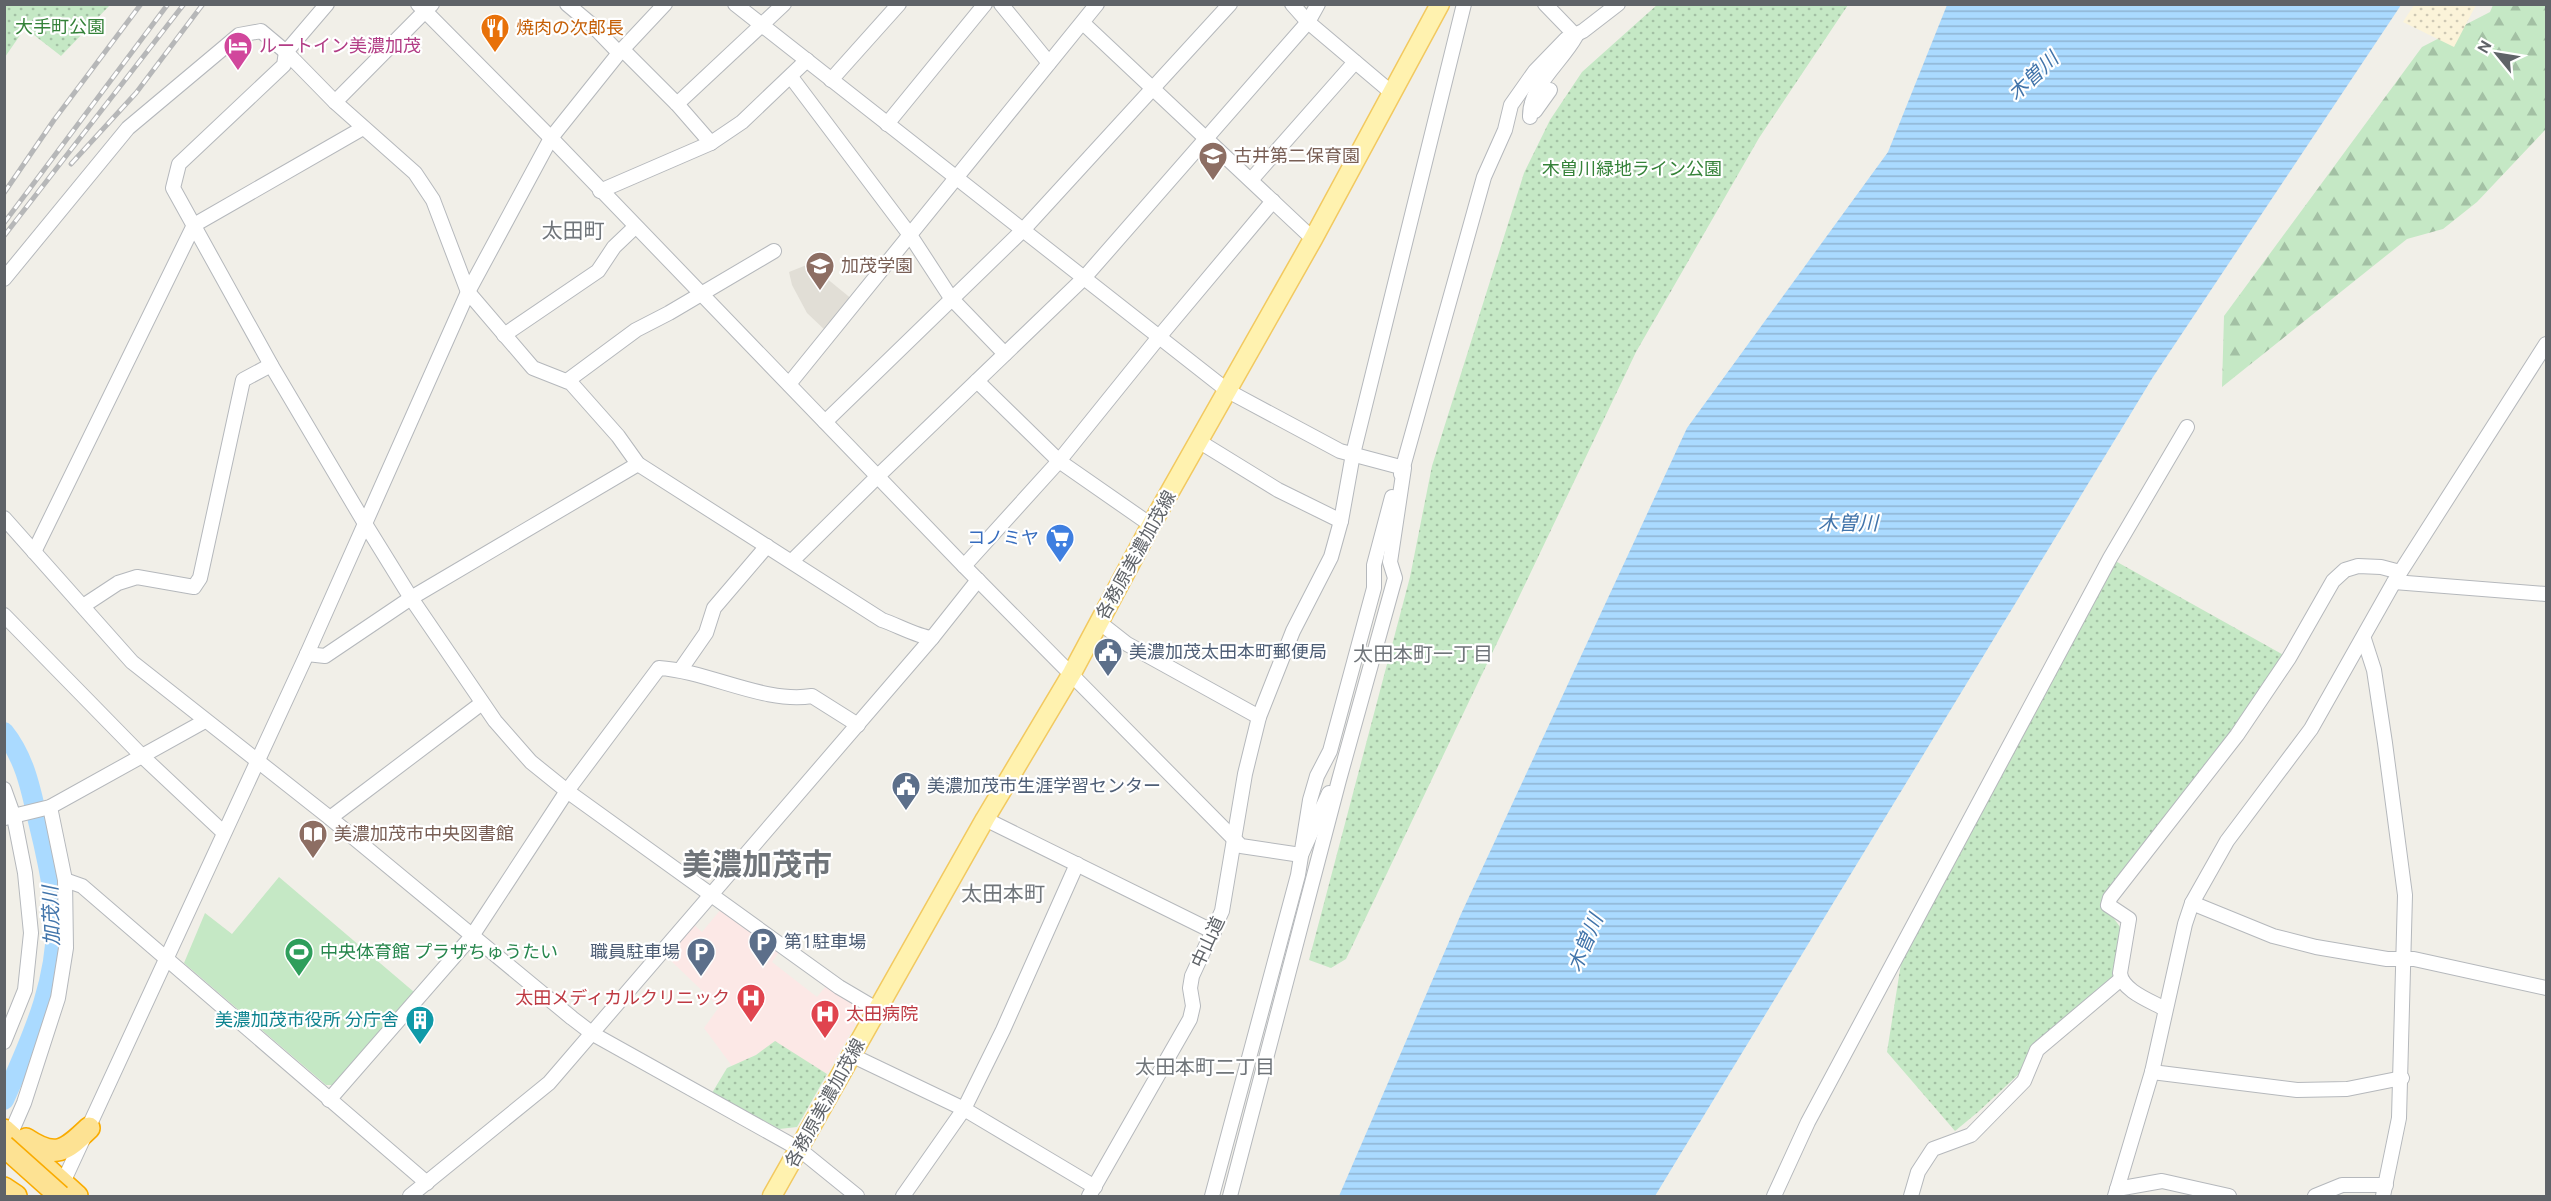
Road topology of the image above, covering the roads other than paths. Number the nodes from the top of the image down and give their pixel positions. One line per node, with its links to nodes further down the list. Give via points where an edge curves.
1 (327, 4): 22 (street)
2 (567, 4): 23 (street)
3 (665, 4): 23 (street)
4 (735, 4): 20 (street)
5 (784, 4): 20 (street)
6 (899, 4): 28 (street)
7 (985, 4): 34 (street)
8 (1001, 4): 26 (street)
9 (1097, 4): 19 (street)
10 (1230, 4): 29 (street)
11 (1292, 4): 18 (street)
12 (1318, 4): 18 (street)
13 (1440, 4): 31 (main road, 各務原美濃加茂線)
14 (1464, 4): 66 (street, 中山道)
15 (1545, 4): 21 (street)
16 (1618, 4): 21 (street)
17 (425, 7): 32 (street); 36 (street)
18 (1308, 22): 25 (street); 37 (street)
19 (1083, 23): 26 (street); 29 (street)
20 (763, 26): 24 (street); 33 (street)
21 (1576, 36): 30 (street, via 1529,105 1530,117); 69 (street, via 1566,39 1535,71 1511,105 1505,130 1484,177)
22 (286, 52): 32 (street); 43 (street, via 284,65 179,164 172,188); 50 (street, via 261,31 239,35 128,128)
23 (621, 52): 33 (street); 36 (street)
24 (807, 60): 27 (street); 28 (street)
25 (1355, 62): 31 (street); 40 (street)
26 (1050, 63): 39 (street)
27 (791, 77): 38 (street, via 742,122); 46 (street)
28 (831, 80): 34 (street)
29 (1152, 87): 37 (street); 45 (street)
30 (1550, 90)
31 (1392, 93): 47 (main road, 各務原美濃加茂線)
32 (335, 102): 35 (street)
33 (677, 104): 38 (street)
34 (887, 124): 39 (street)
35 (363, 128): 43 (street); 51 (street, via 415,173 433,200)
36 (551, 138): 41 (street); 51 (street)
37 (1208, 140): 40 (street); 49 (street)
38 (711, 144): 41 (street)
39 (957, 178): 45 (street); 46 (street)
40 (1251, 180): 42 (street)
41 (600, 191): 44 (street)
42 (1273, 201): 47 (street); 55 (street)
43 (194, 225): 58 (street); 76 (street)
44 (635, 227): 52 (street); 54 (street, via 614,247 598,271)
45 (1023, 230): 49 (street); 53 (street)
46 (910, 235): 53 (street); 61 (street)
47 (1313, 239): 62 (main road, 各務原美濃加茂線)
48 (774, 251): 52 (street)
49 (1084, 278): 55 (street); 57 (street)
50 (4, 279)
51 (468, 292): 54 (street); 73 (street)
52 (700, 294): 59 (street, via 636,330); 61 (street)
53 (951, 298): 57 (street); 63 (street)
54 (504, 335): 59 (street, via 533,368)
55 (1159, 337): 62 (street); 67 (street)
56 (2547, 344): 79 (street)
57 (1005, 354): 60 (street)
58 (271, 365): 73 (street); 83 (street, via 243,380 200,578 194,587 137,577 118,583)
59 (567, 381): 68 (street, via 618,436)
60 (977, 381): 67 (street); 70 (street)
61 (789, 384): 63 (street)
62 (1228, 391): 65 (main road, 各務原美濃加茂線); 66 (street, via 1340,451)
63 (825, 422): 70 (street)
64 (2187, 427): 142 (street, via 2110,558 1808,1122)
65 (1200, 442): 72 (street, via 1278,490); 74 (main road, 各務原美濃加茂線)
66 (1353, 454): 69 (street); 72 (street, 中山道)
67 (1059, 461): 74 (street); 78 (street)
68 (638, 464): 75 (street); 82 (street)
69 (1404, 468): 97 (street, via 1390,562 1395,578); 106 (street, via 1395,485 1374,565 1374,588 1330,751 1310,800)
70 (878, 476): 77 (street); 78 (street)
71 (4, 518): 76 (street)
72 (1341, 521): 92 (street, 中山道, via 1331,557 1293,631)
73 (364, 522): 82 (street); 88 (street)
74 (1151, 525): 85 (main road, 各務原美濃加茂線)
75 (767, 546): 77 (street); 89 (street, via 714,608 706,633)
76 (34, 552): 83 (street)
77 (792, 561): 86 (street, via 882,620)
78 (964, 566): 80 (street)
79 (2397, 577): 81 (street); 87 (street); 115 (street, via 2381,567 2358,566 2345,570 2333,581 2289,658 2237,735 2110,898 2108,905 2129,919)
80 (978, 580): 86 (street); 90 (street)
81 (2547, 594)
82 (411, 598): 88 (street, via 325,656); 91 (street)
83 (83, 606): 93 (street, via 132,662)
84 (4, 615): 95 (street)
85 (1099, 622): 90 (main road, 各務原美濃加茂線); 92 (street, via 1127,644)
86 (932, 638): 94 (street)
87 (2364, 639): 110 (street, via 2311,729 2226,842); 114 (street, via 2379,701 2405,895)
88 (307, 654): 96 (street)
89 (681, 669): 94 (street, via 796,699 812,696); 99 (street, via 658,668)
90 (1072, 674): 103 (main road, 各務原美濃加茂線); 105 (street)
91 (482, 703): 99 (street, via 531,762); 102 (street)
92 (1259, 717): 105 (street, 中山道)
93 (204, 721): 95 (street); 96 (street)
94 (858, 724): 109 (street)
95 (141, 755): 100 (street); 104 (street)
96 (258, 761): 102 (street); 104 (street)
97 (1339, 780): 106 (street, via 1333,785); 141 (street)
98 (4, 789): 101 (street)
99 (567, 792): 109 (street); 112 (street)
100 (50, 807): 101 (street); 108 (street)
101 (9, 818): 120 (street, via 25,873 31,933 25,990)
102 (330, 818): 112 (street)
103 (985, 819): 107 (street); 118 (main road, 各務原美濃加茂線)
104 (223, 832): 113 (street)
105 (1235, 840): 106 (street, via 1241,846); 111 (street, 中山道, via 1228,885)
106 (1300, 855): 140 (street, via 1298,875)
107 (1077, 864): 111 (street); 125 (street)
108 (65, 880): 113 (street, via 82,886); 127 (street, via 66,948 58,998 24,1103)
109 (711, 895): 118 (street, via 839,987); 119 (street)
110 (2192, 903): 114 (street, via 2273,936 2316,947); 117 (street)
111 (1214, 932): 132 (street, 中山道, via 1192,976 1190,1019)
112 (472, 936): 119 (street); 124 (street)
113 (166, 959): 124 (street); 126 (street)
114 (2404, 960): 116 (street); 123 (street)
115 (2121, 979): 117 (street); 143 (street, via 2037,1050 2024,1081 1971,1135 1933,1149 1918,1172)
116 (2547, 988)
117 (2165, 1009): 122 (street)
118 (878, 1010): 121 (main road, 各務原美濃加茂線)
119 (593, 1034): 128 (street); 129 (street, via 549,1083)
120 (4, 1042)
121 (851, 1055): 125 (street); 128 (main road, 各務原美濃加茂線)
122 (2152, 1072): 123 (street, via 2296,1090 2347,1089); 133 (street)
123 (2402, 1078): 131 (street)
124 (329, 1100): 129 (street)
125 (964, 1109): 132 (street); 139 (street)
126 (89, 1128): 127 (highway, via 68,1148 53,1151 26,1139); 134 (street)
127 (6, 1143): 134 (highway, bridge)
128 (799, 1149): 137 (main road, 各務原美濃加茂線); 138 (street)
129 (426, 1183): 136 (street)
130 (4, 1188): 135 (highway)
131 (2385, 1191): 145 (street, via 2342,1185)
132 (1092, 1192)
133 (2116, 1193): 144 (street, via 2162,1181)
134 (60, 1195)
135 (16, 1197)
136 (410, 1197)
137 (772, 1197)
138 (858, 1197)
139 (903, 1197)
140 (1212, 1197)
141 (1230, 1197)
142 (1774, 1197)
143 (1911, 1197)
144 (2229, 1197)
145 (2315, 1197)

